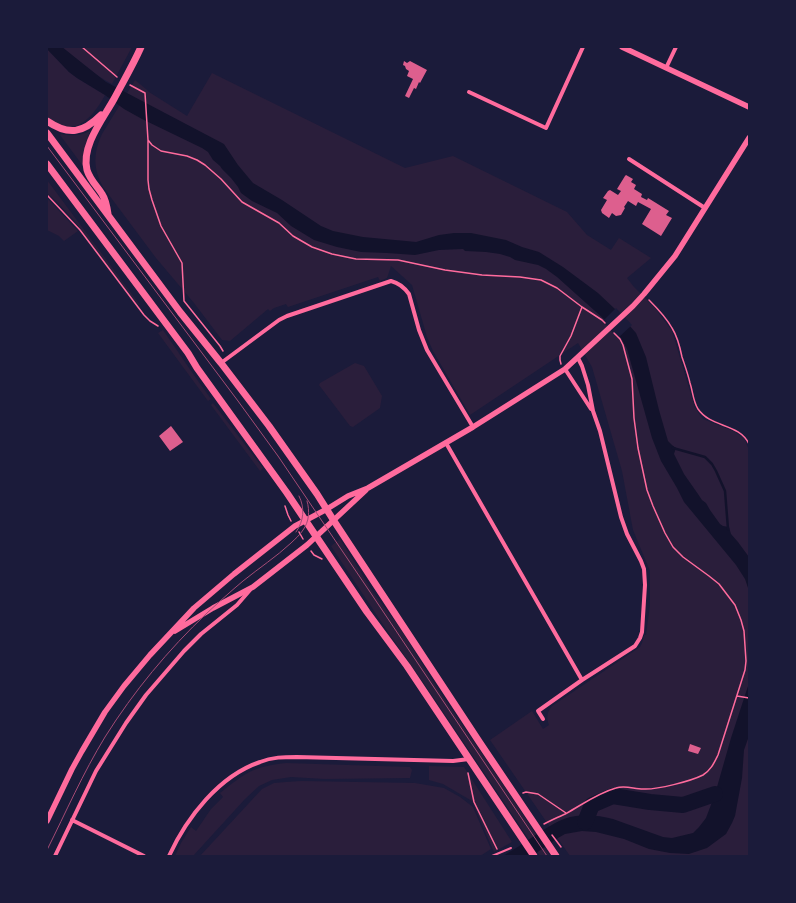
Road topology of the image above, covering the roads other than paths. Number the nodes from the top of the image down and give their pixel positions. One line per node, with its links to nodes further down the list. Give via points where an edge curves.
1 (141, 47): 9 (main road, via 109,108)
2 (583, 47): 6 (street, via 546,128)
3 (622, 47): 5 (street)
4 (676, 47): 5 (street)
5 (666, 68): 7 (street)
6 (469, 92)
7 (749, 107)
8 (47, 121): 9 (main road, via 68,131)
9 (94, 126): 15 (main road, via 88,149 87,169 102,194)
10 (47, 133): 15 (main road)
11 (749, 138): 14 (street)
12 (629, 159): 14 (street)
13 (47, 164): 24 (main road, via 188,353)
14 (705, 208): 16 (street, via 675,256 644,294)
15 (109, 216): 17 (main road, via 180,312)
16 (578, 358): 18 (street); 19 (street, via 588,385)
17 (224, 362): 20 (street, via 287,316 390,281 395,282 409,294 422,340); 23 (main road)
18 (565, 369): 19 (street); 20 (street)
19 (593, 411): 29 (street, via 621,517 644,569 645,585 642,632 638,643)
20 (473, 427): 21 (street)
21 (446, 442): 22 (street); 29 (street)
22 (368, 488): 23 (street); 25 (street)
23 (326, 509): 24 (street); 25 (main road)
24 (306, 520): 26 (main road); 28 (street, via 228,578)
25 (334, 521): 26 (street); 40 (main road)
26 (317, 537): 27 (street); 31 (main road)
27 (253, 587): 28 (street); 32 (street, via 237,605 201,634 146,695 104,758)
28 (168, 635): 33 (street, via 105,712 75,763)
29 (582, 680): 30 (street, via 538,711)
30 (543, 719)
31 (469, 759): 37 (street, via 453,761 282,757 262,761 240,771 213,792 190,820); 39 (main road)
32 (72, 820): 35 (street); 36 (street)
33 (47, 821)
34 (510, 848): 38 (lane)
35 (55, 856)
36 (144, 856)
37 (169, 856)
38 (492, 856)
39 (534, 856)
40 (556, 856)

